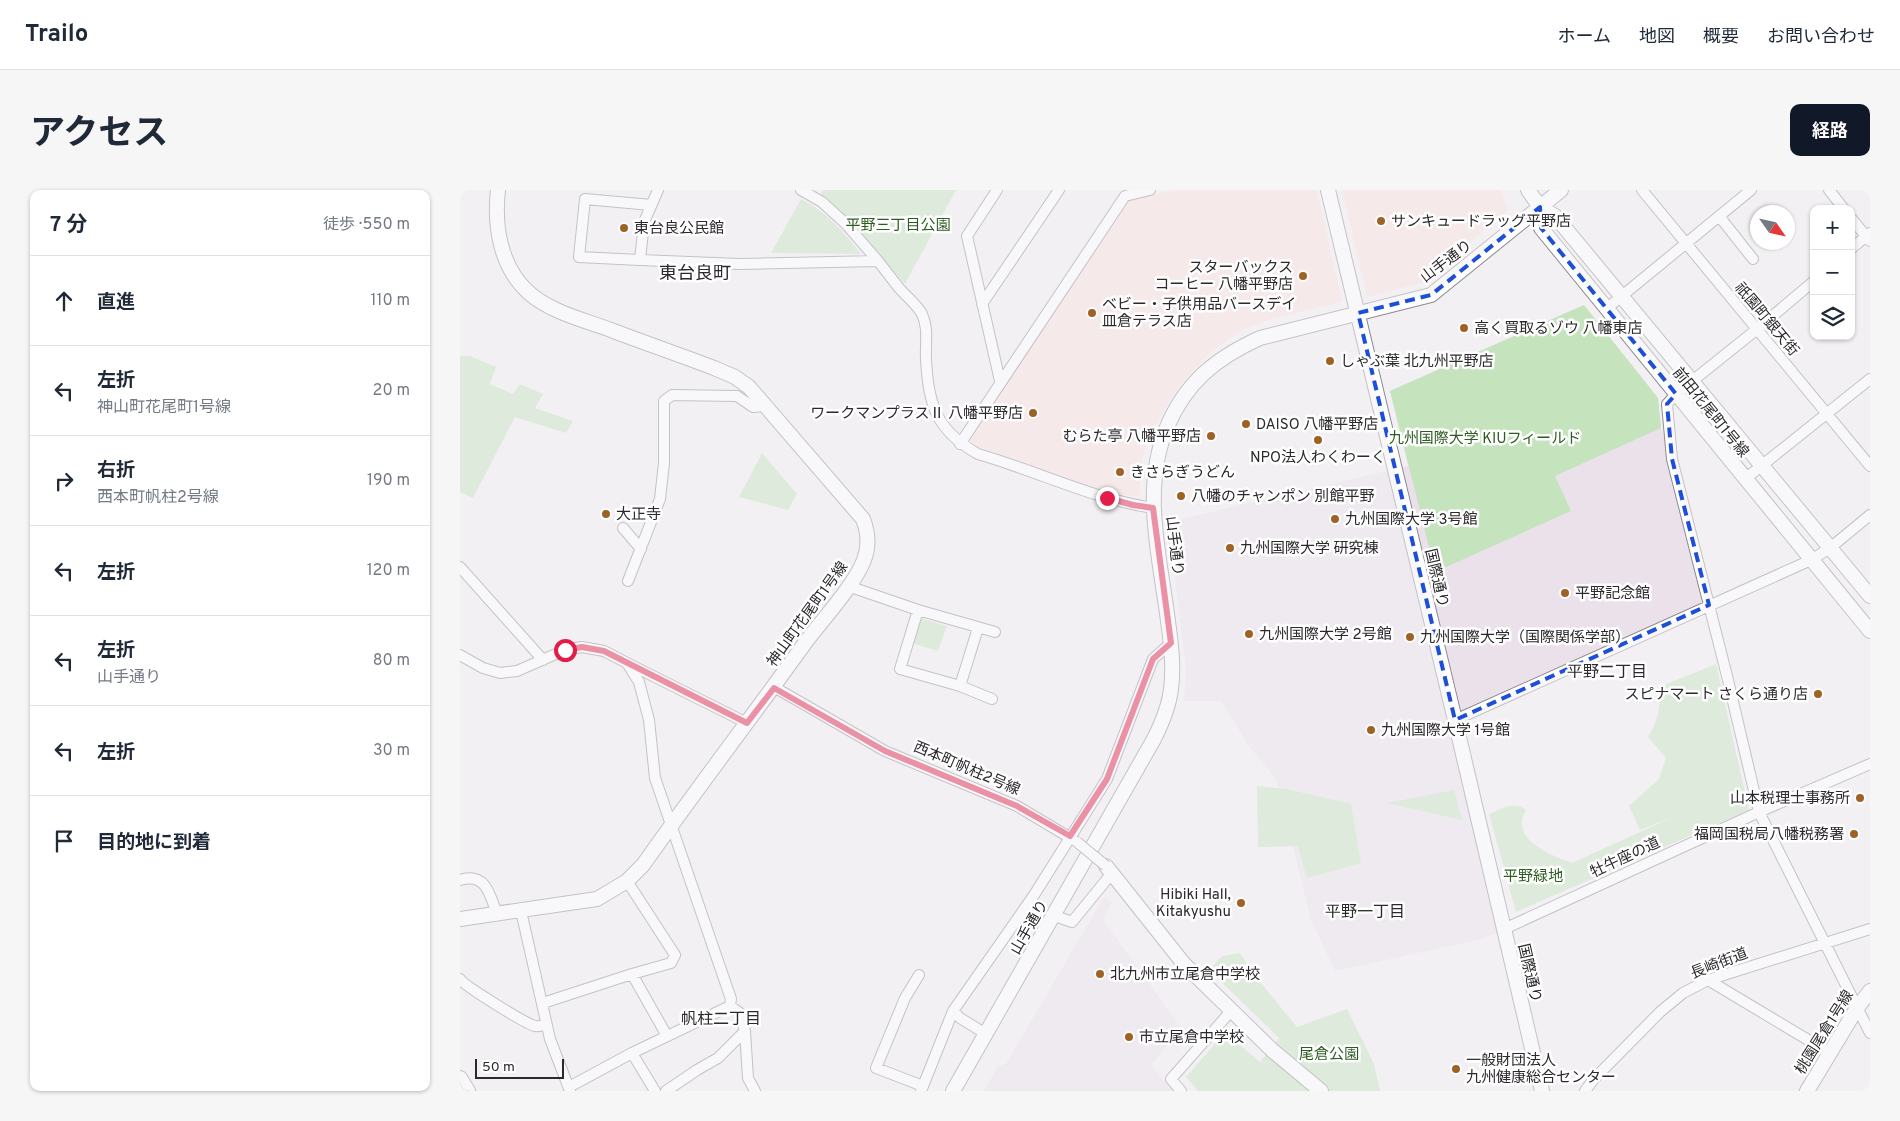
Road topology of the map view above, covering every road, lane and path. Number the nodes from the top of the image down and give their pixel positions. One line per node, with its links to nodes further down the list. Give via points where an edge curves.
1 (498, 190): 34 (street, 神山町花尾町1号線, via 495,213 499,237 516,278 529,292 564,312 735,377 749,387)
2 (658, 190): 13 (street)
3 (801, 190): 23 (street, via 822,202 846,224)
4 (997, 190): 26 (street, via 967,236)
5 (1059, 190): 26 (street)
6 (1150, 190): 31 (street, via 1125,196)
7 (1328, 190): 28 (street, 国際通り)
8 (1528, 190): 15 (street, 前田花尾町1号線)
9 (1561, 190): 15 (street, 山手通り)
10 (1642, 190): 19 (street, 祇園町銀天街)
11 (1751, 190): 16 (street)
12 (1829, 190): 14 (street)
13 (651, 205): 22 (street, via 644,222); 22 (street, via 585,199 579,257)
14 (1841, 205)
15 (1540, 207): 25 (street, 前田花尾町1号線, via 1554,216); 27 (street, 前田花尾町1号線, via 1541,228); 28 (street, 山手通り, via 1431,295)
16 (1719, 216): 19 (street); 21 (street)
17 (1855, 222): 18 (street)
18 (1869, 237): 20 (street)
19 (1686, 244): 25 (street); 29 (street, 祇園町銀天街)
20 (1855, 246)
21 (1753, 259)
22 (640, 260): 23 (street, via 739,264)
23 (878, 261): 36 (street, via 922,313 927,333 930,395 939,417)
24 (1810, 284): 29 (street)
25 (1621, 296): 27 (street); 32 (street, 前田花尾町1号線)
26 (982, 304): 31 (street)
27 (1606, 309): 33 (street, 前田花尾町1号線)
28 (1358, 313): 40 (street, 山手通り, via 1260,338 1211,365 1174,411 1156,460); 62 (street, 国際通り)
29 (1756, 330): 32 (street); 35 (street, 祇園町銀天街)
30 (1870, 378): 35 (street)
31 (1000, 381): 36 (street)
32 (1691, 381): 33 (street); 37 (street, 前田花尾町1号線)
33 (1676, 394): 39 (street, 前田花尾町1号線); 50 (street, via 1667,404 1672,459)
34 (765, 406): 44 (street, via 753,407 738,396 672,395 664,401 664,463 660,499); 48 (street, 神山町花尾町1号線, via 863,519 867,529 865,558)
35 (1826, 414): 37 (street); 38 (street, 祇園町銀天街)
36 (960, 444): 40 (street, via 978,454 1107,498)
37 (1761, 466): 39 (street); 43 (street, 前田花尾町1号線)
38 (1870, 466)
39 (1745, 479): 45 (street, 前田花尾町1号線)
40 (1153, 508): 55 (street, 山手通り)
41 (1870, 514): 43 (street)
42 (624, 528): 44 (street)
43 (1830, 548): 45 (street); 49 (street, 前田花尾町1号線)
44 (641, 549): 47 (street)
45 (1811, 560): 50 (street); 53 (street, 前田花尾町1号線)
46 (460, 567): 57 (street)
47 (628, 581)
48 (848, 586): 51 (street); 60 (street, 神山町花尾町1号線)
49 (1870, 596)
50 (1709, 605): 62 (street); 65 (street)
51 (918, 610): 52 (street); 59 (street, via 900,669)
52 (978, 628): 54 (street); 59 (street)
53 (1870, 631)
54 (995, 632)
55 (1171, 643): 67 (street, via 1153,659 1107,779); 73 (street, 山手通り, via 1171,689 1162,722)
56 (460, 655): 57 (street, via 500,673 517,671)
57 (543, 660): 58 (street, via 565,650 582,647 604,651)
58 (627, 663): 63 (street); 66 (street, via 639,682 649,720 655,778)
59 (960, 686): 61 (street)
60 (774, 688): 63 (street, 神山町花尾町1号線); 67 (street, 西本町帆柱2号線, via 885,751 1017,806)
61 (992, 699)
62 (1455, 720): 75 (street, 国際通り)
63 (747, 723): 66 (street, 神山町花尾町1号線)
64 (1870, 764): 65 (street, 牡牛座の道)
65 (1759, 812): 75 (street, 牡牛座の道); 77 (street)
66 (672, 824): 70 (street, 神山町花尾町1号線, via 644,865); 84 (street, via 732,999)
67 (1073, 839): 68 (street, 西本町帆柱2号線, bridge); 86 (street)
68 (1109, 869): 73 (street, via 1072,922); 87 (street, 西本町帆柱2号線, via 1184,964)
69 (460, 880): 72 (street, via 470,877 481,881)
70 (627, 882): 71 (street, 神山町花尾町1号線, via 597,899); 78 (street, via 675,955 671,963)
71 (520, 911): 72 (street, 神山町花尾町1号線); 83 (street)
72 (496, 914): 74 (street, 神山町花尾町1号線)
73 (1054, 916): 91 (street, 山手通り)
74 (460, 919)
75 (1504, 929): 105 (street, 国際通り)
76 (1870, 929): 77 (street, 長崎街道)
77 (1825, 942): 81 (street, 長崎街道); 85 (street)
78 (632, 974): 83 (street); 92 (street)
79 (919, 975): 96 (street, via 904,998 876,1068)
80 (460, 979): 88 (street, via 521,1020 536,1026)
81 (1708, 980): 93 (street); 106 (street, 長崎街道, via 1683,993 1660,1012)
82 (1870, 991): 85 (street, 桃園尾倉1号線)
83 (542, 1003): 88 (street)
84 (730, 1006): 89 (street, via 740,1013); 92 (street)
85 (1857, 1008): 90 (street); 93 (street, 桃園尾倉1号線)
86 (954, 1011): 91 (street); 96 (street)
87 (1231, 1011): 103 (street, via 1171,1079); 104 (street, 西本町帆柱2号線, via 1272,1052)
88 (546, 1024): 97 (street)
89 (745, 1030): 100 (street, via 718,1058); 101 (street, via 748,1078)
90 (1870, 1033)
91 (986, 1034): 102 (street, 山手通り)
92 (667, 1036): 94 (street)
93 (1830, 1053): 107 (street, 桃園尾倉1号線)
94 (632, 1054): 97 (street); 99 (street)
95 (460, 1078): 98 (street)
96 (922, 1088)
97 (569, 1089)
98 (468, 1091)
99 (655, 1091)
100 (666, 1091)
101 (755, 1091)
102 (953, 1091)
103 (1181, 1091)
104 (1321, 1091)
105 (1542, 1091)
106 (1585, 1091)
107 (1807, 1091)

